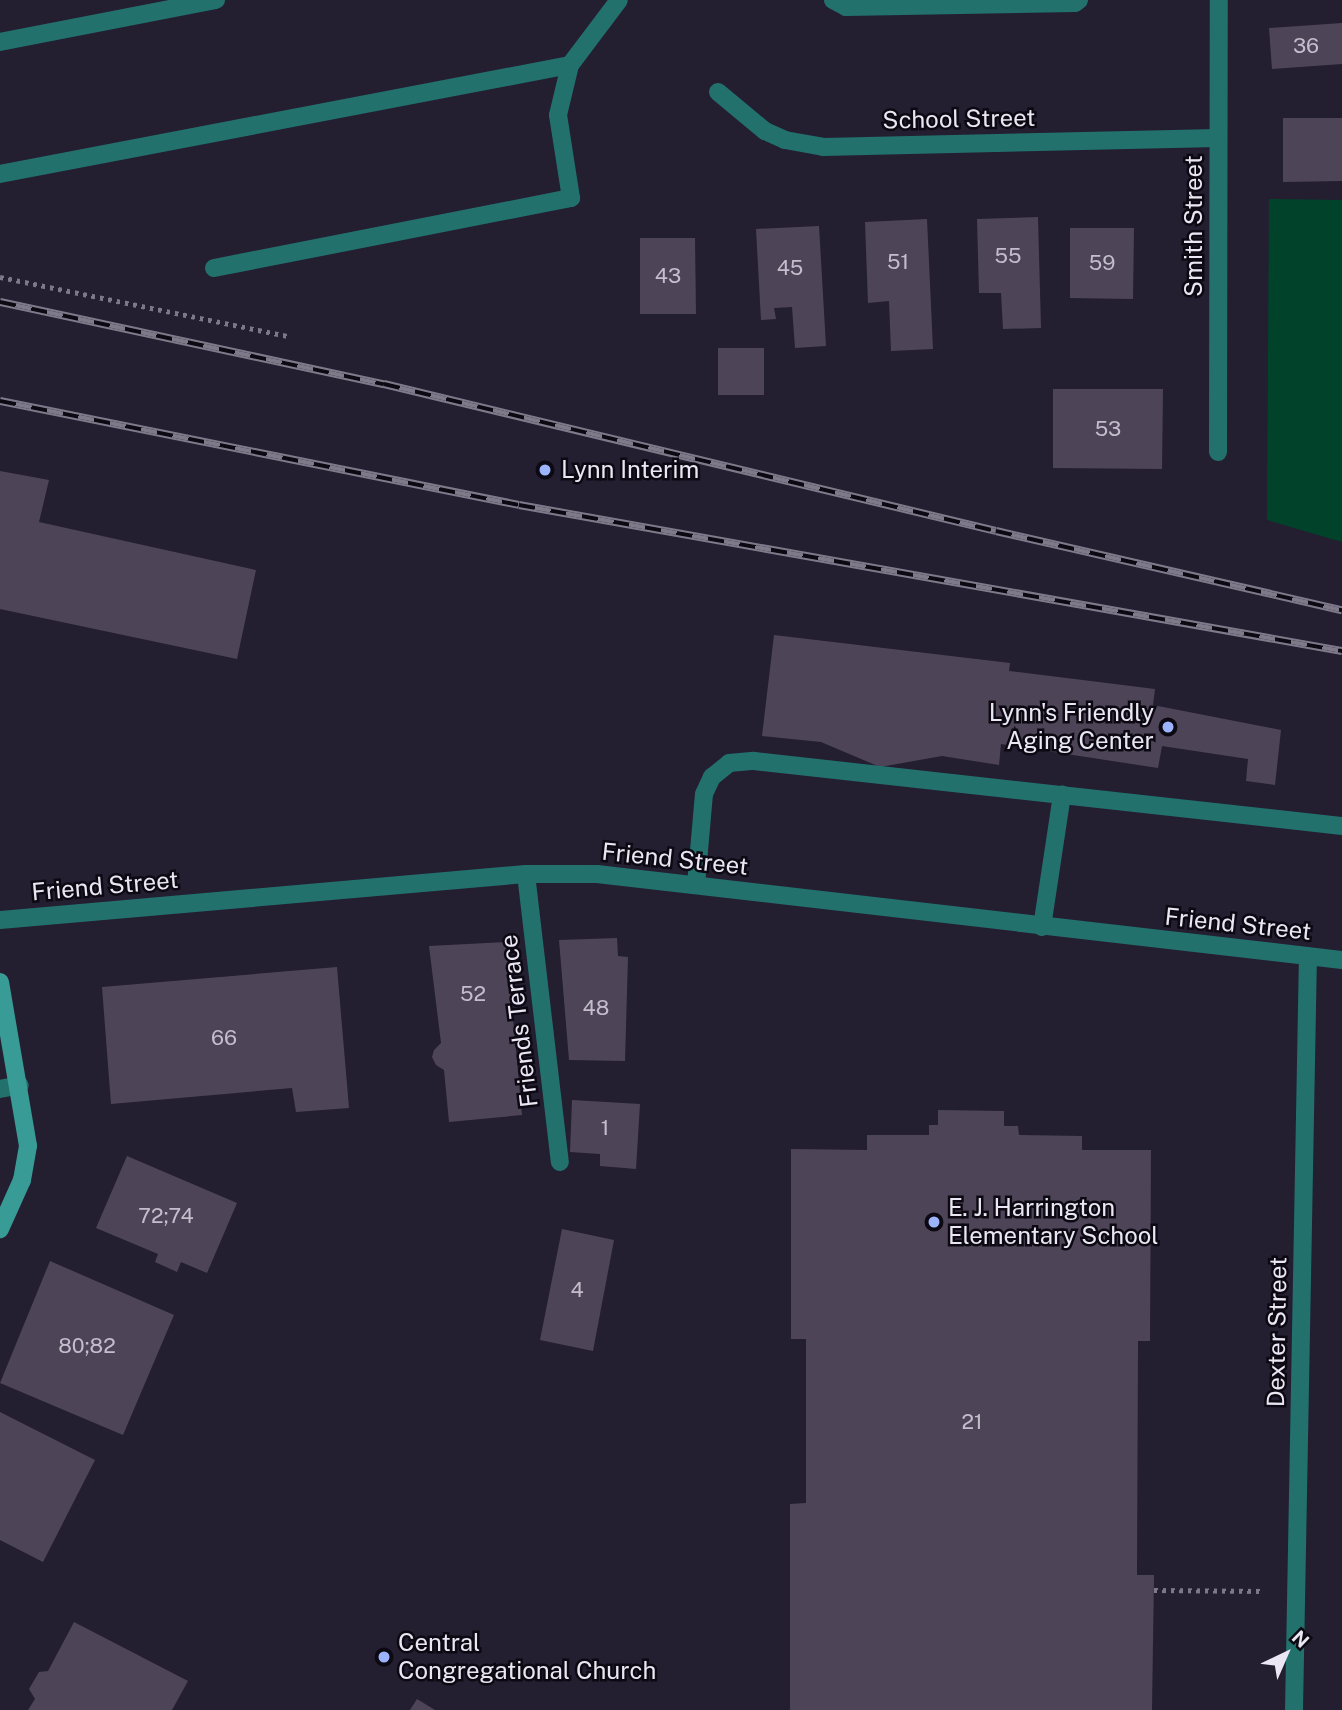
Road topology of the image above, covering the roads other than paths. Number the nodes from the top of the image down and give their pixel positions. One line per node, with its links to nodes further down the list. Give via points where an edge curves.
1 (216, 0): 6 (street)
2 (619, 0): 7 (street)
3 (833, 0): 4 (street, via 846,7 1075,4)
4 (1079, 0)
5 (1219, 0): 9 (street, Smith Street)
6 (0, 42)
7 (570, 65): 10 (street); 11 (street, via 558,115 571,198)
8 (718, 92): 9 (street, School Street, via 765,131 823,147)
9 (1218, 138): 12 (street, Smith Street)
10 (0, 174)
11 (214, 268)
12 (1218, 452)
13 (1062, 795): 14 (street); 16 (street, via 754,761 729,763 712,777 704,794); 18 (street)
14 (1342, 826)
15 (526, 874): 16 (street, Friend Street, via 597,874); 17 (street, Friend Street); 24 (street, Friends Terrace)
16 (696, 885): 18 (street, Friend Street)
17 (0, 919)
18 (1042, 927): 19 (street, Friend Street)
19 (1308, 956): 20 (street, Friend Street); 26 (street, Dexter Street)
20 (1342, 960)
21 (0, 982): 22 (main road)
22 (20, 1085): 23 (street); 25 (main road, via 27,1163)
23 (0, 1089)
24 (560, 1162)
25 (0, 1229)
26 (1294, 1710)

